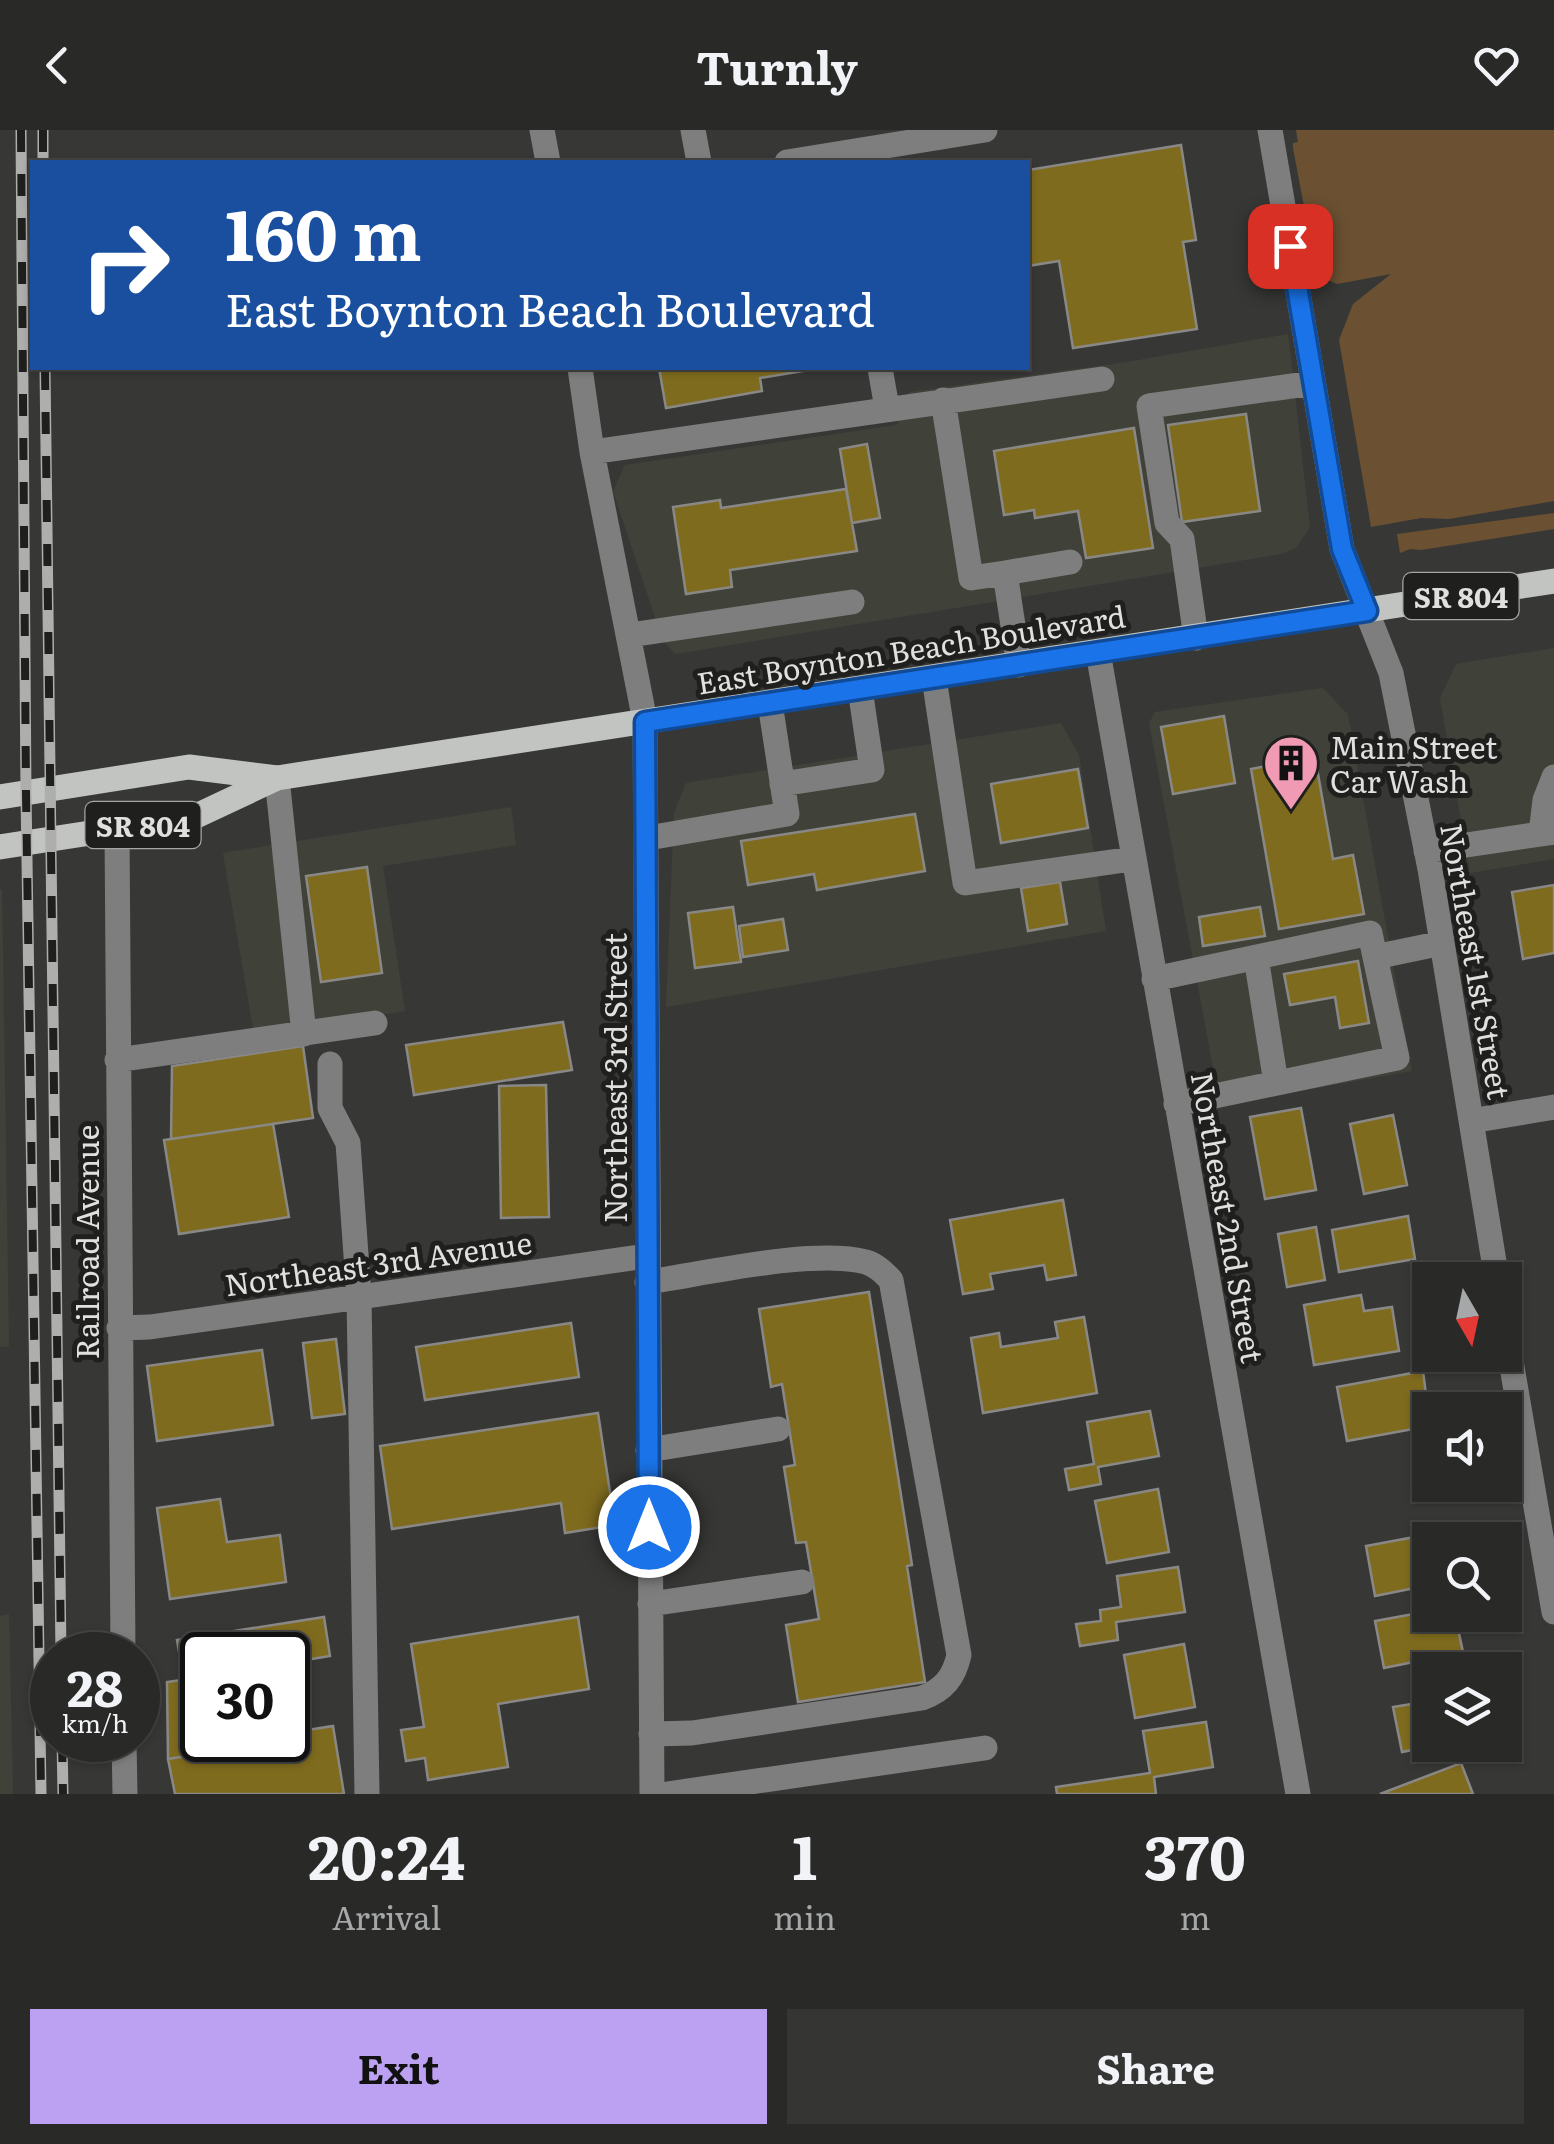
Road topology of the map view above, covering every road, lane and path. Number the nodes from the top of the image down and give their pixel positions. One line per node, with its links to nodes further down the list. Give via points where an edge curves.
1 (542, 130): 6 (street)
2 (693, 130): 7 (street)
3 (985, 130): 5 (street)
4 (1270, 130): 12 (street, Northeast 1st Street)
5 (842, 158): 8 (street)
6 (548, 160)
7 (698, 160)
8 (814, 160)
9 (580, 370): 15 (street, Northeast 3rd Street)
10 (880, 370): 14 (street)
11 (1102, 379): 13 (street)
12 (1313, 383): 20 (street, Northeast 1st Street, via 1342,549); 22 (street, via 1148,406 1167,523 1182,538)
13 (943, 400): 14 (street); 17 (street, via 971,578)
14 (887, 408): 15 (street)
15 (592, 452): 21 (street, Northeast 3rd Street)
16 (1070, 562): 17 (street)
17 (1005, 573): 24 (street)
18 (1554, 581): 20 (main road, East Boynton Beach Boulevard / SR 804)
19 (852, 602): 21 (street)
20 (1367, 611): 22 (main road, East Boynton Beach Boulevard / SR 804); 37 (street, Northeast 1st Street, via 1391,673)
21 (630, 634): 28 (street, Northeast 3rd Street)
22 (1196, 638): 23 (main road, East Boynton Beach Boulevard / SR 804)
23 (1098, 652): 24 (main road, East Boynton Beach Boulevard / SR 804); 38 (street, Northeast 2nd Street)
24 (1019, 664): 25 (main road, East Boynton Beach Boulevard / SR 804)
25 (934, 678): 26 (main road, East Boynton Beach Boulevard / SR 804); 38 (street, via 964,883)
26 (860, 689): 27 (main road, East Boynton Beach Boulevard / SR 804); 31 (street, via 872,770)
27 (770, 703): 28 (main road, East Boynton Beach Boulevard / SR 804); 31 (street)
28 (645, 722): 30 (main road, East Boynton Beach Boulevard / SR 804); 35 (street, Northeast 3rd Street)
29 (1554, 776): 34 (street, via 1545,800)
30 (278, 778): 32 (main road, East Boynton Beach Boulevard / SR 804, via 189,767); 33 (main road, East Boynton Beach Boulevard / SR 804, via 194,817); 44 (street)
31 (782, 784): 35 (street, via 786,814)
32 (0, 796)
33 (117, 830): 36 (main road, East Boynton Beach Boulevard / SR 804); 45 (street, Railroad Avenue)
34 (1548, 833): 37 (street)
35 (648, 838): 52 (street, Northeast 3rd Street)
36 (0, 848)
37 (1426, 852): 39 (street, Northeast 1st Street)
38 (1132, 858): 42 (street, Northeast 2nd Street)
39 (1442, 943): 41 (street); 50 (street, Northeast 1st Street)
40 (1256, 957): 41 (street, via 1370,933); 42 (street); 47 (street)
41 (1376, 957): 47 (street, via 1397,1058)
42 (1154, 978): 48 (street, Northeast 2nd Street)
43 (375, 1023): 44 (street)
44 (304, 1034): 45 (street)
45 (118, 1060): 54 (street, Railroad Avenue)
46 (330, 1064): 53 (street, via 330,1108 348,1143)
47 (1276, 1083): 48 (street)
48 (1176, 1104): 69 (street, Northeast 2nd Street)
49 (1554, 1106): 50 (street)
50 (1471, 1120): 51 (street, Northeast 1st Street)
51 (1495, 1262)
52 (646, 1269): 53 (street, Northeast 3rd Avenue); 57 (street, Northeast 3rd Street); 62 (street, Northeast 3rd Avenue, via 816,1258 866,1262 890,1280 959,1655 946,1684 922,1698 692,1734)
53 (359, 1297): 54 (street, Northeast 3rd Avenue); 66 (street)
54 (119, 1328): 61 (street, Railroad Avenue)
55 (1513, 1372): 60 (street)
56 (778, 1428): 57 (street)
57 (648, 1450): 59 (street, Northeast 3rd Street)
58 (802, 1582): 59 (street)
59 (650, 1604): 62 (street, Northeast 3rd Street)
60 (1554, 1612)
61 (123, 1632)
62 (652, 1734): 67 (street, Northeast 3rd Street)
63 (986, 1748): 68 (street)
64 (124, 1762): 65 (street)
65 (125, 1794)
66 (366, 1794)
67 (652, 1794)
68 (667, 1794)
69 (1298, 1794)

